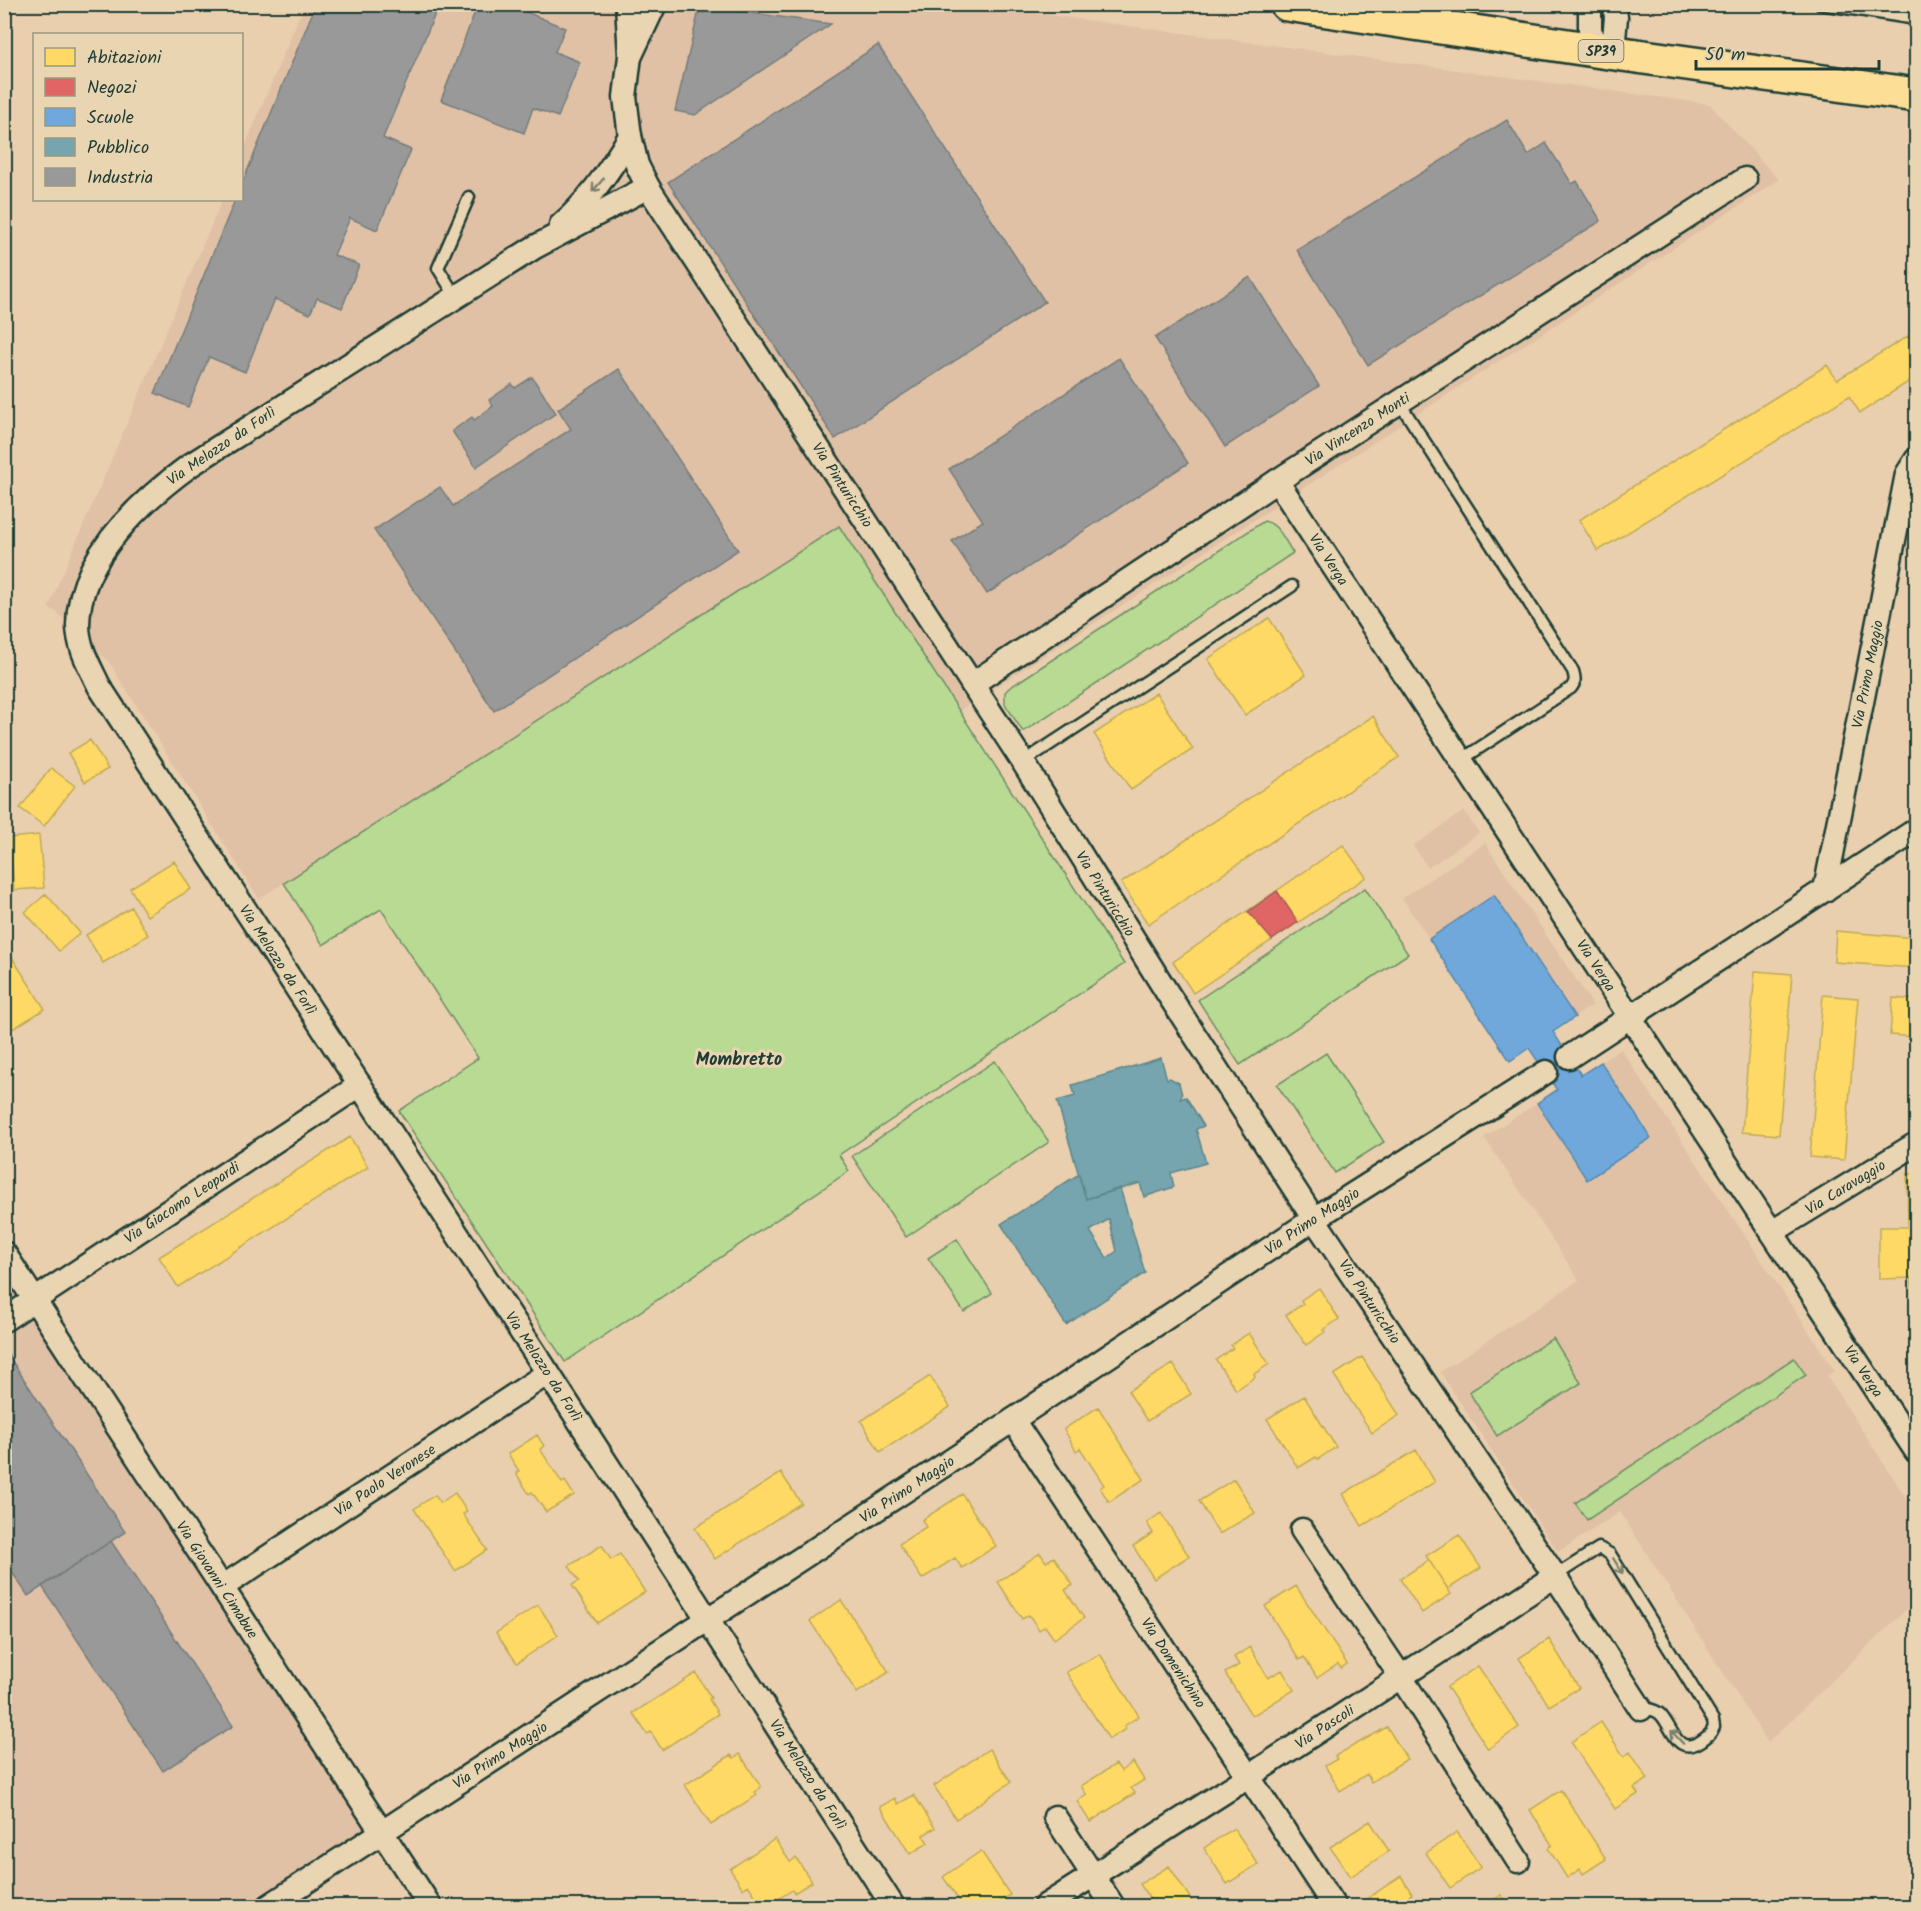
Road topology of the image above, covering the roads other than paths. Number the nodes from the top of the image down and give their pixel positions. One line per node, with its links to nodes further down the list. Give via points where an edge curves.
1 (627, 4): 9 (street)
2 (655, 4): 9 (street)
3 (1287, 4): 8 (main road, SP39)
4 (1590, 4): 8 (street, via 1590,31)
5 (1614, 4): 8 (street, via 1614,39)
6 (1820, 4): 7 (lane)
7 (1917, 19)
8 (1601, 51): 10 (main road, SP39)
9 (630, 56): 11 (street, Via Pinturicchio, via 625,97)
10 (1917, 94)
11 (630, 136): 13 (street, Via Pinturicchio, via 637,165); 15 (street, one-way to 15, via 609,173 588,198)
12 (1745, 178): 17 (street, Via Vincenzo Monti)
13 (648, 187): 15 (street, Via Melozzo da Forlì); 21 (street, Via Pinturicchio)
14 (469, 197): 16 (lane, via 438,268)
15 (535, 247): 16 (street, Via Melozzo da Forlì)
16 (456, 297): 29 (street, Via Melozzo da Forlì, via 165,483 130,515 103,552 84,589 78,625 84,652 99,686)
17 (1399, 402): 19 (street, Via Vincenzo Monti); 22 (lane, via 1575,678 1570,688)
18 (1917, 460): 25 (street, Via Primo Maggio, via 1907,474)
19 (1277, 481): 21 (street, Via Vincenzo Monti); 22 (street, Via Verga)
20 (1292, 586): 23 (lane)
21 (972, 684): 23 (street, Via Pinturicchio)
22 (1461, 760): 26 (street, Via Verga)
23 (1023, 762): 31 (street, Via Pinturicchio)
24 (1917, 830): 25 (street)
25 (1825, 890): 26 (street)
26 (1630, 1017): 27 (street); 32 (street, Via Verga)
27 (1569, 1057)
28 (1546, 1072): 31 (street, Via Primo Maggio)
29 (360, 1085): 34 (street, Via Giacomo Leopardi); 36 (street, Via Melozzo da Forlì)
30 (1917, 1144): 32 (street, Via Caravaggio)
31 (1314, 1219): 37 (street, Via Primo Maggio); 40 (street, Via Pinturicchio)
32 (1772, 1232): 38 (street, Via Verga)
33 (4, 1253): 34 (street, Via Giovanni Cimabue)
34 (35, 1300): 35 (street, Via Giacomo Leopardi); 41 (street, Via Giovanni Cimabue)
35 (4, 1320)
36 (548, 1373): 41 (street, Via Paolo Veronese); 42 (street, Via Melozzo da Forlì)
37 (1013, 1420): 42 (street, Via Primo Maggio); 45 (street, Via Domenichino)
38 (1917, 1451)
39 (1302, 1530): 43 (street)
40 (1555, 1576): 43 (street, Via Pascoli); 44 (street, Via Pinturicchio); 44 (lane, one-way to 44, via 1599,1548 1610,1554 1714,1727 1711,1734 1687,1746 1660,1714 1653,1709)
41 (222, 1587): 47 (street, Via Giovanni Cimabue)
42 (707, 1620): 47 (street, Via Primo Maggio); 52 (street, Via Melozzo da Forlì)
43 (1401, 1677): 45 (street, Via Pascoli); 48 (street)
44 (1641, 1709)
45 (1248, 1777): 49 (street, Via Pascoli); 55 (street, Via Domenichino)
46 (1055, 1817): 49 (street)
47 (382, 1833): 50 (street, Via Primo Maggio); 51 (street, Via Giovanni Cimabue)
48 (1518, 1862)
49 (1093, 1876): 53 (street, Via Pascoli); 54 (street)
50 (269, 1906)
51 (430, 1906)
52 (893, 1906)
53 (1045, 1906)
54 (1113, 1906)
55 (1334, 1906)

